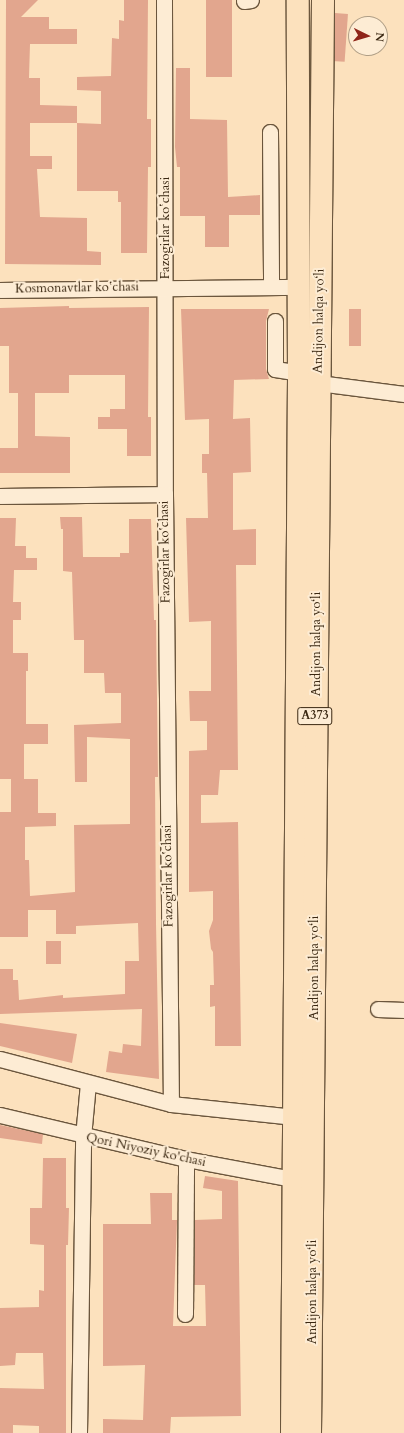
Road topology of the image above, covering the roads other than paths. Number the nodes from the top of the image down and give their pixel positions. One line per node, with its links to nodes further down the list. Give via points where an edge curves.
1 (164, 0): 5 (street, Fazogirlar koʻchasi)
2 (298, 0): 7 (highway, Andijon halqa yo‘li / A373)
3 (323, 0): 10 (highway, Andijon halqa yo‘li / A373)
4 (270, 132): 6 (street)
5 (165, 287): 6 (street, Kosmonavtlar koʻchasi); 8 (street, Kosmonavtlar koʻchasi); 12 (street, Fazogirlar koʻchasi)
6 (271, 287): 7 (street, Kosmonavtlar koʻchasi)
7 (298, 287): 10 (highway, Andijon halqa yo‘li / A373)
8 (0, 290)
9 (275, 321): 10 (street, via 275,369)
10 (308, 378): 11 (street); 20 (highway, Andijon halqa yo‘li / A373); 27 (highway, Andijon halqa yo‘li / A373)
11 (404, 394)
12 (165, 494): 13 (street); 18 (street, Fazogirlar koʻchasi)
13 (0, 496)
14 (378, 1009): 15 (street)
15 (404, 1010)
16 (0, 1059): 17 (street)
17 (88, 1083): 18 (street); 21 (street)
18 (170, 1104): 20 (street)
19 (0, 1115): 21 (street, Qori Niyoziy ko'chasi)
20 (294, 1117): 23 (highway, Andijon halqa yo‘li / A373)
21 (83, 1137): 22 (street, Qori Niyoziy ko'chasi); 25 (street)
22 (186, 1160): 23 (street, Qori Niyoziy ko'chasi); 24 (street)
23 (294, 1179): 26 (highway, Andijon halqa yo‘li / A373)
24 (185, 1314)
25 (79, 1433)
26 (292, 1433)
27 (310, 1433)

